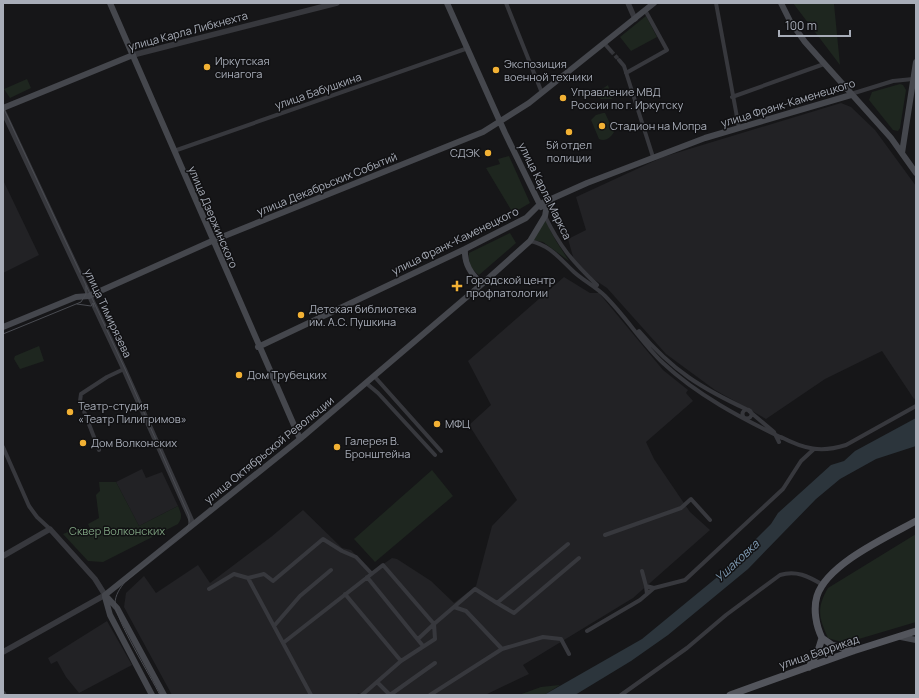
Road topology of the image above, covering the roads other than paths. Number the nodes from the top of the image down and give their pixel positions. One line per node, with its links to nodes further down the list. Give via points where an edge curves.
1 (110, 3): 14 (main road, улица Дзержинского)
2 (337, 3): 14 (street, улица Карла Либкнехта)
3 (447, 3): 12 (main road, улица Карла Маркса)
4 (506, 3): 20 (street)
5 (628, 3): 10 (street)
6 (654, 3): 9 (main road, улица Декабрьских Событий)
7 (716, 3): 22 (street)
8 (781, 3): 17 (main road, via 796,31)
9 (645, 10): 10 (main road, улица Декабрьских Событий); 18 (street, via 667,50)
10 (635, 19): 11 (main road, улица Декабрьских Событий)
11 (604, 43): 13 (street); 20 (main road, улица Декабрьских Событий)
12 (468, 48): 24 (main road, улица Карла Маркса); 26 (street, улица Бабушкина)
13 (611, 51)
14 (133, 55): 23 (main road, улица Карла Либкнехта); 26 (main road, улица Дзержинского)
15 (619, 60): 18 (street)
16 (916, 62): 19 (main road)
17 (824, 64): 21 (main road); 22 (street)
18 (626, 73): 28 (street)
19 (914, 79): 21 (street, улица Франк-Каменецкого, via 893,81); 27 (main road)
20 (542, 93): 24 (main road, улица Декабрьских Событий)
21 (851, 95): 25 (main road, улица Франк-Каменецкого); 27 (main road)
22 (732, 97): 25 (street)
23 (3, 110): 39 (street, улица Тимирязева)
24 (500, 122): 31 (main road, улица Карла Маркса); 35 (main road, улица Декабрьских Событий, via 482,132)
25 (739, 128): 28 (main road, улица Франк-Каменецкого)
26 (174, 151): 35 (main road, улица Дзержинского)
27 (902, 153): 29 (main road)
28 (654, 157): 30 (main road, улица Франк-Каменецкого)
29 (916, 173)
30 (552, 199): 31 (main road, улица Франк-Каменецкого); 33 (main road, улица Октябрьской Революции)
31 (540, 204): 32 (main road, улица Франк-Каменецкого); 33 (main road, улица Карла Маркса)
32 (530, 214): 34 (main road, via 540,218); 37 (main road, улица Франк-Каменецкого)
33 (545, 216): 34 (main road, улица Октябрьской Революции); 46 (street, улица Карла Маркса, via 567,256 610,298 656,350 676,369 706,390)
34 (540, 224): 36 (main road, улица Октябрьской Революции)
35 (212, 241): 39 (main road, улица Декабрьских Событий); 41 (main road, улица Дзержинского)
36 (530, 241): 38 (main road, улица Октябрьской Революции); 47 (street, via 542,243 553,251 575,273 605,296 662,362 695,388)
37 (465, 249): 38 (main road, via 469,269); 41 (main road, улица Франк-Каменецкого)
38 (482, 284): 43 (main road, улица Октябрьской Революции)
39 (89, 296): 40 (main road, улица Декабрьских Событий, via 76,297); 42 (street, улица Тимирязева)
40 (3, 327)
41 (258, 347): 50 (main road, улица Дзержинского)
42 (124, 369): 54 (street, via 81,394 80,401); 59 (street, улица Тимирязева)
43 (374, 376): 44 (main road, улица Октябрьской Революции); 55 (street)
44 (366, 383): 50 (main road, улица Октябрьской Революции); 56 (street)
45 (916, 406): 53 (street, via 846,445 833,449)
46 (749, 410): 47 (street, via 742,413); 49 (street, улица Карла Маркса)
47 (744, 418): 48 (street)
48 (775, 434): 49 (street); 51 (street)
49 (782, 438): 53 (street)
50 (300, 439): 59 (main road, улица Октябрьской Революции)
51 (779, 442)
52 (3, 447): 60 (street, via 29,506)
53 (814, 449): 71 (street, via 801,461 783,489 685,580)
54 (99, 450)
55 (441, 451)
56 (435, 455)
57 (710, 520): 61 (street, via 691,499 681,508)
58 (916, 521): 69 (main road, via 846,561)
59 (192, 524): 75 (main road, улица Октябрьской Революции)
60 (50, 529): 63 (street); 75 (street, via 95,579)
61 (606, 535)
62 (568, 544): 76 (street)
63 (3, 556)
64 (579, 558): 76 (street, via 514,614)
65 (331, 570): 79 (street, via 300,596)
66 (642, 571): 70 (street)
67 (369, 575): 68 (street, via 356,557 323,539 273,581 264,574); 73 (street); 78 (street, via 383,565); 84 (street)
68 (248, 578): 72 (street, via 234,574); 79 (street)
69 (823, 585): 83 (main road, via 816,598 815,608); 108 (street, via 802,574 790,572 780,575 687,648)
70 (646, 586): 71 (street); 74 (street)
71 (654, 588): 74 (street)
72 (209, 589)
73 (345, 594): 86 (street); 94 (street)
74 (647, 594): 80 (street)
75 (105, 595): 90 (street, улица Октябрьской Революции); 91 (main road, via 117,608); 93 (main road, via 110,615)
76 (497, 603): 77 (street, via 475,589)
77 (454, 607): 78 (street); 88 (street, via 466,611)
78 (434, 624): 84 (street); 94 (street, via 434,639)
79 (274, 626): 86 (street)
80 (587, 631)
81 (916, 631): 82 (main road, улица Баррикад)
82 (901, 637): 85 (main road); 89 (main road, улица Баррикад)
83 (822, 638): 89 (main road, via 832,645); 98 (main road)
84 (418, 639): 87 (street)
85 (916, 640)
86 (283, 643): 104 (street)
87 (423, 646)
88 (502, 649): 92 (street, via 544,636 561,639); 107 (street)
89 (853, 651): 98 (main road, улица Баррикад)
90 (3, 652)
91 (142, 653): 93 (main road); 95 (main road)
92 (569, 654)
93 (133, 659): 97 (main road)
94 (401, 660): 99 (street)
95 (146, 661): 97 (main road); 103 (main road)
96 (435, 663): 106 (street)
97 (137, 666): 102 (main road)
98 (809, 667): 109 (main road, улица Баррикад)
99 (377, 682): 105 (street); 106 (street)
100 (3, 692): 101 (street)
101 (5, 695)
102 (152, 695)
103 (164, 695)
104 (311, 695)
105 (362, 695)
106 (390, 695)
107 (430, 695)
108 (621, 695)
109 (730, 695)

